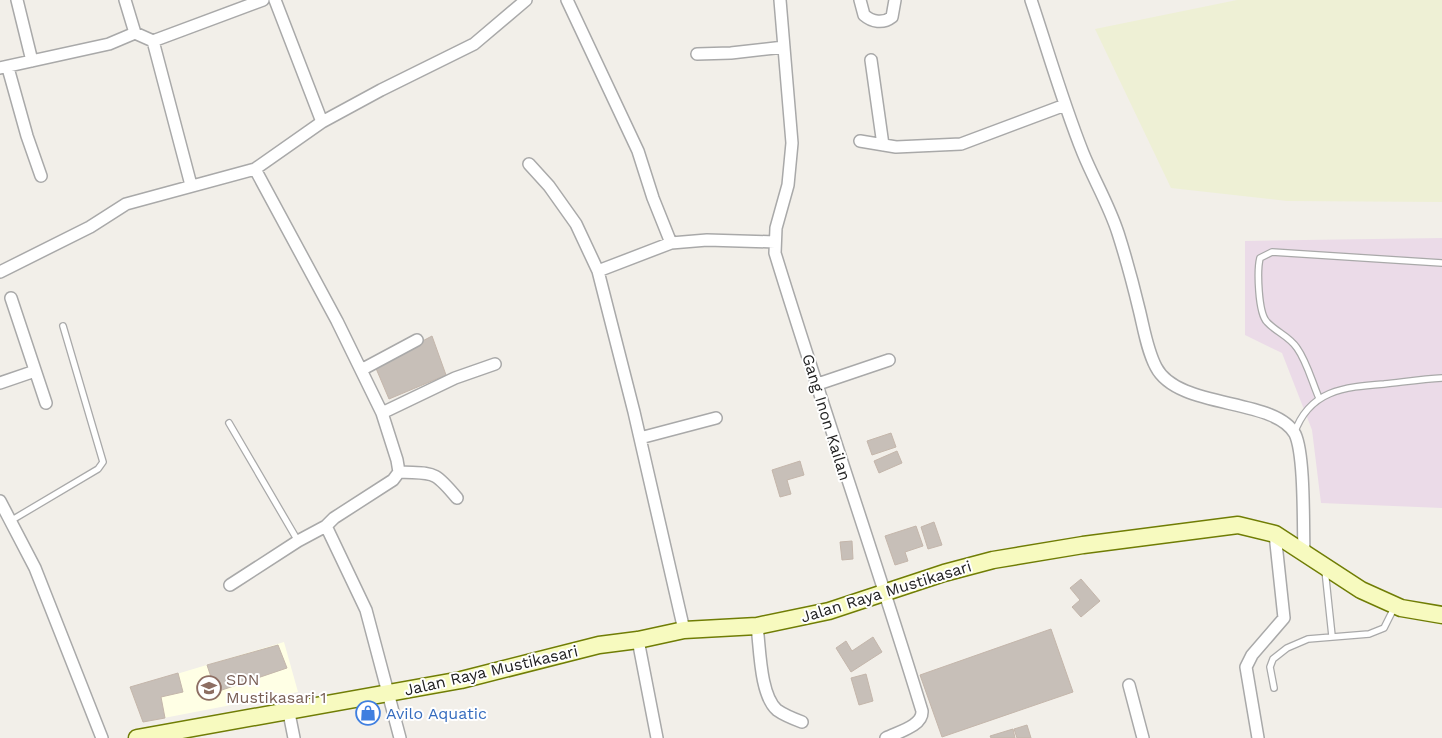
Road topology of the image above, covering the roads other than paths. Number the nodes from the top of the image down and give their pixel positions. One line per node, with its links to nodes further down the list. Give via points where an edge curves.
1 (18, 0): 16 (street)
2 (124, 0): 11 (street)
3 (261, 0): 12 (street)
4 (275, 0): 19 (street)
5 (526, 0): 19 (street, via 474,44)
6 (567, 0): 27 (street, via 638,151)
7 (780, 0): 13 (street, Gang Inon Kailan)
8 (860, 0): 9 (street, via 864,14 874,21 886,21 892,17)
9 (895, 0)
10 (1031, 0): 18 (street)
11 (135, 33): 12 (street); 16 (street, via 108,44)
12 (153, 42): 25 (street)
13 (784, 47): 14 (street); 26 (street, Gang Inon Kailan, via 792,144 788,185)
14 (697, 54)
15 (872, 60): 21 (street)
16 (32, 61): 17 (street)
17 (4, 68): 24 (street)
18 (1065, 105): 21 (street, via 961,144); 46 (street, via 1118,232 1156,369 1168,382 1185,392 1256,411 1280,421)
19 (322, 122): 23 (street)
20 (860, 141): 21 (street)
21 (883, 145)
22 (529, 164): 29 (street, via 576,224)
23 (255, 169): 25 (street); 36 (street)
24 (42, 176)
25 (191, 185): 30 (street, via 126,204 90,227)
26 (775, 242): 27 (street, via 707,240); 40 (street, Gang Inon Kailan, via 775,253)
27 (672, 243): 29 (street)
28 (1442, 264): 41 (lane, via 1272,252 1260,258 1262,313 1266,322 1297,349)
29 (598, 271): 47 (street)
30 (0, 272)
31 (11, 298): 37 (street)
32 (63, 326): 51 (lane, via 103,462 98,469)
33 (417, 340): 36 (street)
34 (890, 360): 40 (street)
35 (495, 364): 43 (street, via 455,378)
36 (361, 370): 43 (street)
37 (35, 371): 39 (street); 42 (street)
38 (1442, 378): 41 (lane, via 1351,387)
39 (0, 383)
40 (818, 384): 58 (street, Gang Inon Kailan, via 845,476)
41 (1319, 398): 46 (lane, via 1300,417)
42 (46, 403)
43 (382, 413): 48 (street)
44 (716, 418): 47 (street)
45 (229, 423): 54 (lane)
46 (1294, 434): 55 (street, via 1300,458)
47 (640, 438): 62 (street)
48 (399, 472): 49 (street, via 440,477); 52 (street, via 394,480)
49 (457, 498)
50 (0, 500): 51 (street)
51 (12, 520): 70 (street, via 35,568)
52 (326, 526): 54 (street); 67 (street, via 366,610)
53 (1275, 534): 55 (main road, Jalan Raya Mustikasari); 58 (main road, Jalan Raya Mustikasari, via 1238,525 1083,545 972,565); 77 (street, via 1284,618 1246,667)
54 (298, 541): 57 (street)
55 (1304, 554): 56 (main road, Jalan Raya Mustikasari)
56 (1325, 568): 59 (main road, Jalan Raya Mustikasari, via 1361,590); 63 (lane)
57 (230, 585)
58 (886, 591): 61 (main road, Jalan Raya Mustikasari, via 829,611); 75 (street, Gang Inon Kailan, via 922,716 918,722)
59 (1395, 605): 60 (main road, Jalan Raya Mustikasari); 63 (lane, via 1384,628 1369,634)
60 (1442, 615)
61 (757, 626): 62 (main road, Jalan Raya Mustikasari); 69 (street, via 765,687 770,701 778,710)
62 (684, 630): 64 (main road, Jalan Raya Mustikasari)
63 (1332, 636): 66 (lane, via 1308,638 1287,648 1274,659 1270,667)
64 (638, 640): 67 (main road, Jalan Raya Mustikasari, via 599,645 461,680); 74 (street)
65 (1129, 685): 76 (street)
66 (1274, 688)
67 (387, 693): 68 (main road, Jalan Raya Mustikasari); 73 (street)
68 (289, 713): 71 (main road, Jalan Raya Mustikasari); 72 (street)
69 (802, 722)
70 (102, 738)
71 (137, 738)
72 (294, 738)
73 (400, 738)
74 (657, 738)
75 (886, 738)
76 (1142, 738)
77 (1258, 738)

